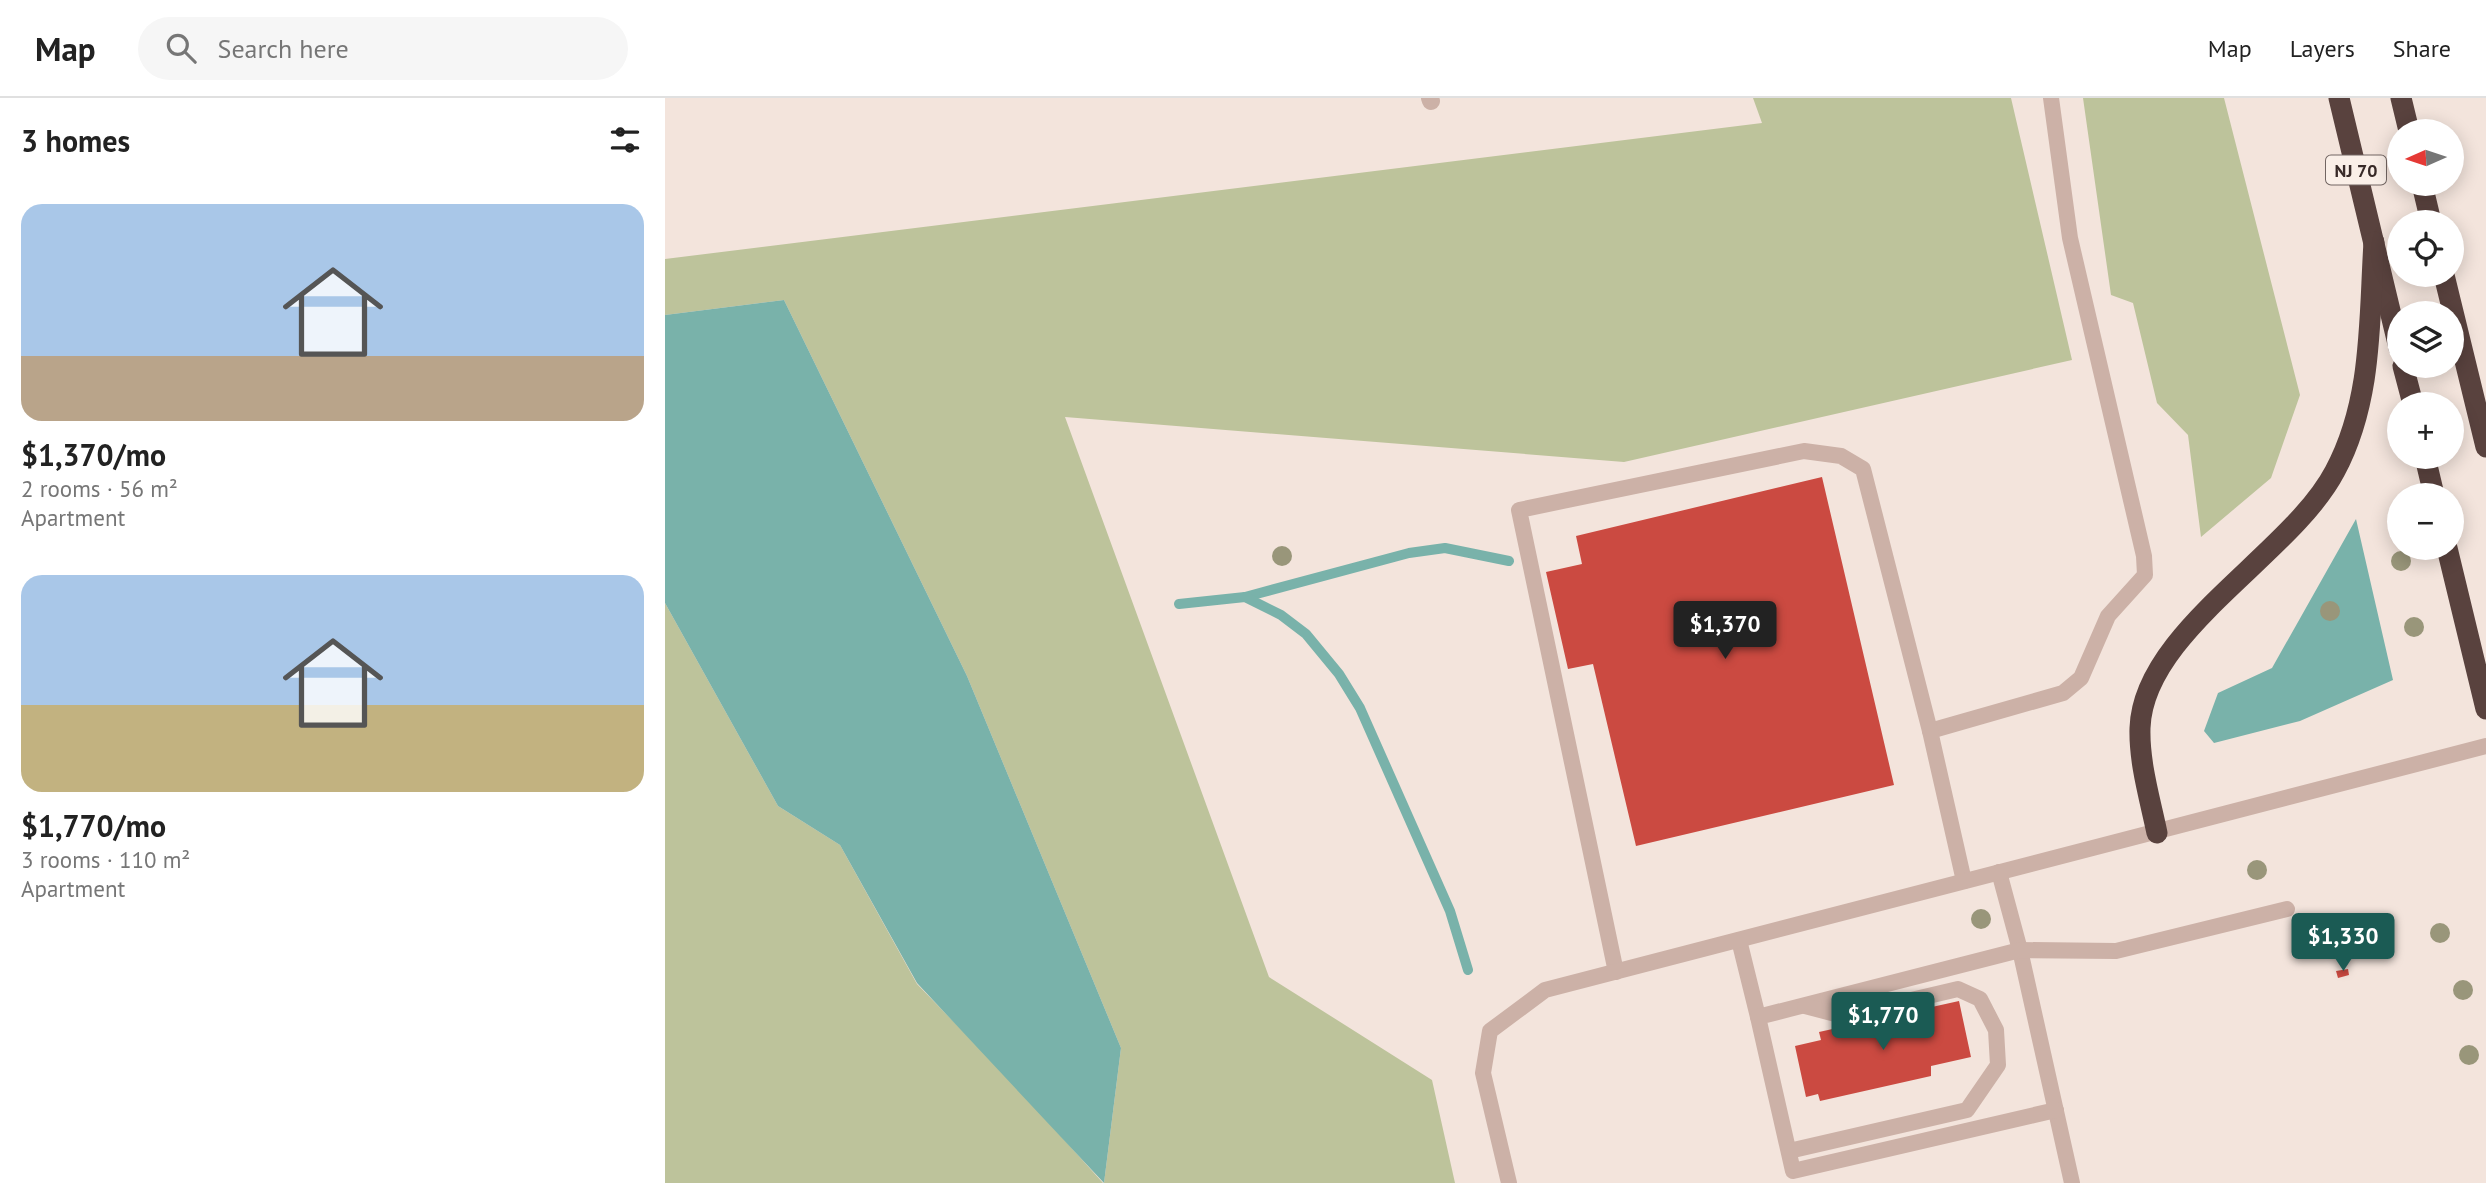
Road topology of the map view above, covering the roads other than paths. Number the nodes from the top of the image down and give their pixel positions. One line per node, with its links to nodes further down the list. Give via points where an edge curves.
1 (2051, 98): 11 (lane, via 2070,238 2145,575 2108,616 2081,678 2063,693)
2 (2339, 98): 5 (highway, NJ 70)
3 (2401, 98): 4 (highway)
4 (2406, 119)
5 (2374, 242): 7 (highway, NJ 70); 13 (highway, via 2361,406 2335,471 2312,505 2153,675 2140,729)
6 (2447, 287): 8 (highway)
7 (2388, 301)
8 (2486, 447)
9 (2450, 560): 10 (highway)
10 (2486, 709)
11 (1930, 730): 15 (lane); 19 (lane, via 1863,469 1841,456 1804,451 1519,510)
12 (2486, 746): 13 (lane)
13 (2157, 833): 14 (lane)
14 (1999, 872): 15 (lane); 18 (lane)
15 (1964, 881): 17 (lane)
16 (2287, 909): 18 (lane, via 2116,951)
17 (1739, 940): 19 (lane); 21 (lane)
18 (2020, 950): 20 (lane); 22 (lane)
19 (1616, 972): 24 (lane, via 1545,990 1490,1031 1483,1073)
20 (1803, 1006): 21 (lane); 23 (lane, via 1843,1016 1958,989 1980,999 1996,1030 1998,1065 1966,1110)
21 (1758, 1017): 23 (lane)
22 (2056, 1110): 23 (lane, via 1793,1171); 25 (lane)
23 (1789, 1151)
24 (1509, 1183)
25 (2072, 1183)

